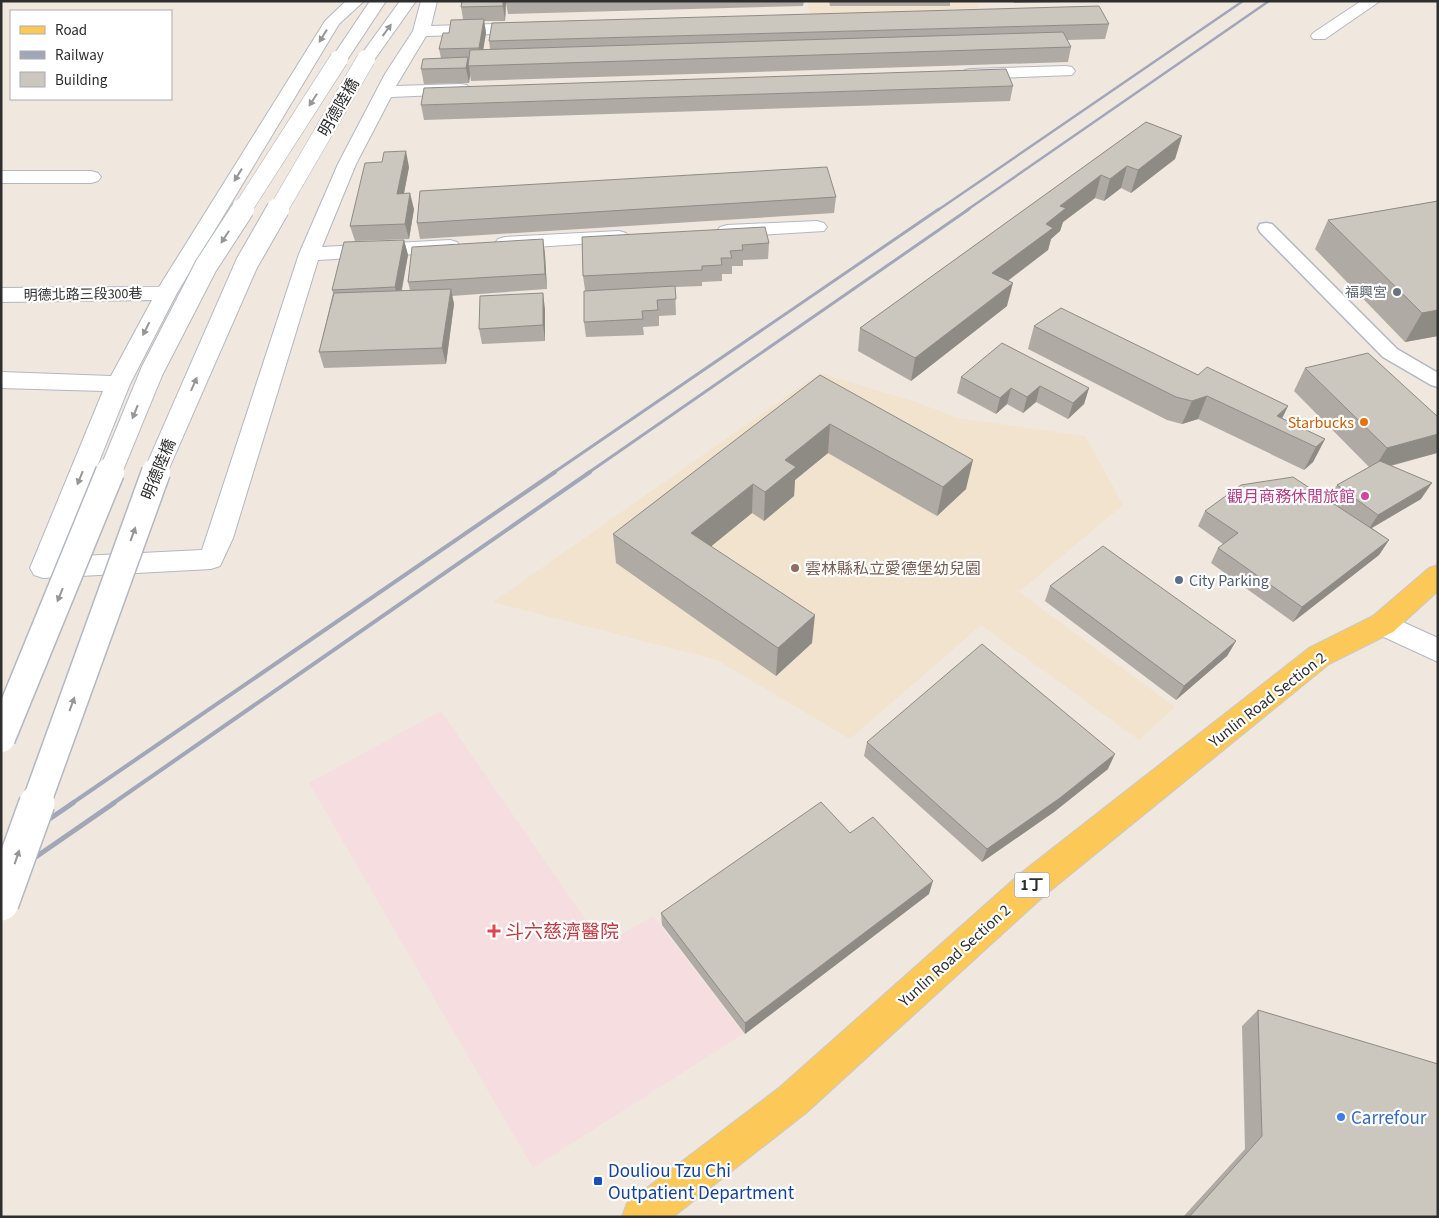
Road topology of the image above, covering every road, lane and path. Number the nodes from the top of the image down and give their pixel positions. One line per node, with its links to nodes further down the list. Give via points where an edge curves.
1 (356, 1): 20 (street, one-way to 20, via 333,21)
2 (378, 1): 28 (street, 明德陸橋, one-way to 28, bridge, via 206,266 152,372)
3 (408, 1): 29 (street, 明德陸橋, one-way to 3, bridge, via 150,485 247,263 366,59)
4 (429, 1): 7 (street)
5 (1372, 1): 8 (street)
6 (541, 27): 7 (street)
7 (421, 31): 12 (street)
8 (1319, 36)
9 (1066, 71): 10 (street)
10 (958, 74)
11 (474, 89): 12 (street)
12 (385, 92): 19 (street, via 347,164)
13 (1, 177): 14 (street)
14 (91, 177)
15 (817, 226): 17 (street)
16 (1266, 228): 23 (lane, via 1390,353)
17 (707, 232)
18 (637, 236): 19 (street)
19 (309, 254): 24 (street, one-way to 19, via 43,568 211,558)
20 (166, 292): 21 (street, 明德北路三段300巷); 24 (street, one-way to 24)
21 (1, 295)
22 (1, 380): 24 (street)
23 (1438, 381)
24 (118, 384)
25 (1438, 575): 26 (main road, Yunlin Road Section 2 / 1丁)
26 (1384, 624): 27 (street); 30 (main road, Yunlin Road Section 2 / 1丁, via 1319,656 1118,816 1033,884 793,1100)
27 (1438, 651)
28 (1, 738)
29 (1, 903)
30 (641, 1217)

